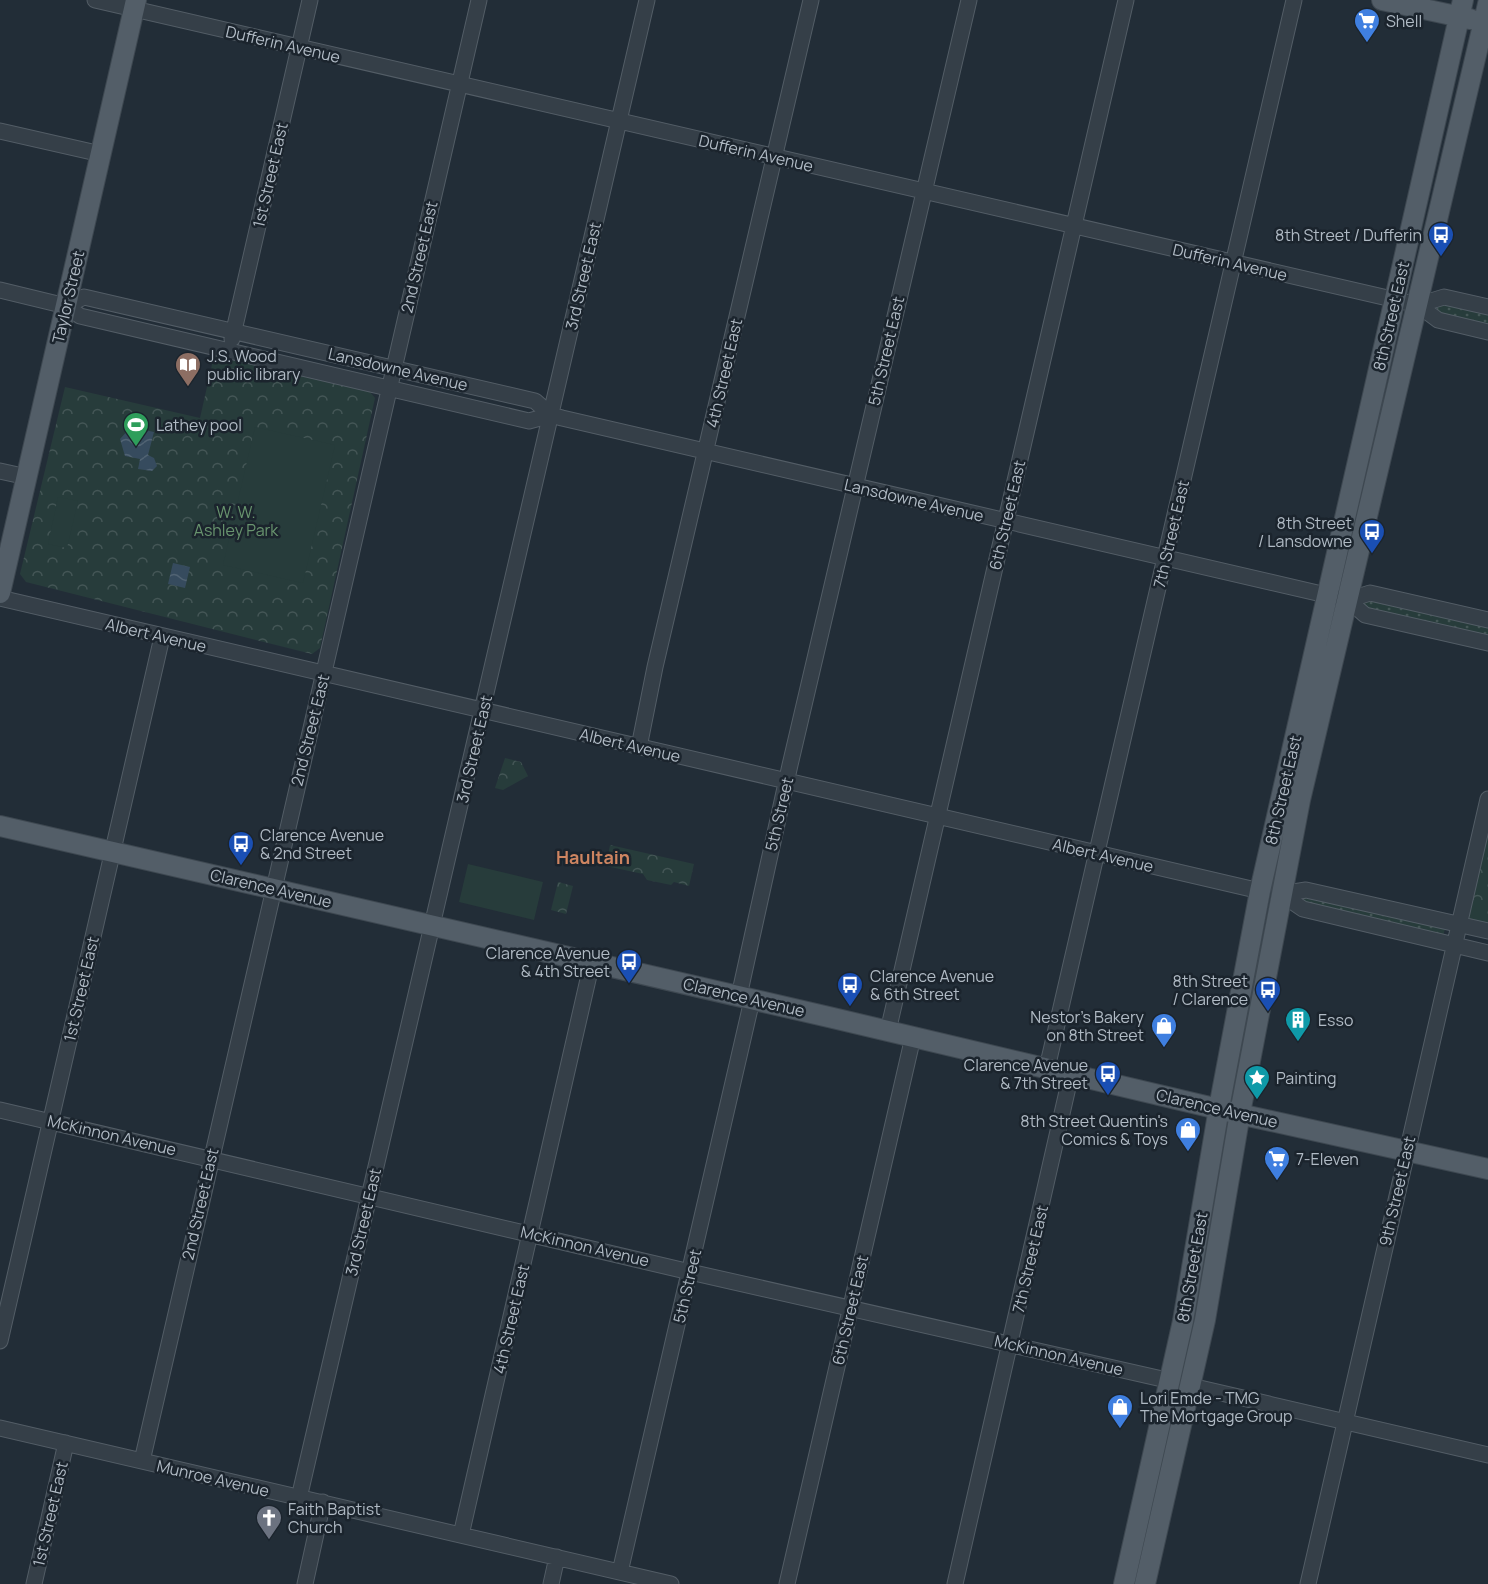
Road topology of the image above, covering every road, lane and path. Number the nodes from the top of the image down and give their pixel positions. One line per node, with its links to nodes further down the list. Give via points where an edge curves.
1 (94, 0): 11 (street, Dufferin Avenue)
2 (310, 0): 14 (street, 1st Street East)
3 (479, 0): 15 (street, 2nd Street East)
4 (647, 0): 16 (street, 3rd Street East)
5 (811, 0): 19 (street, 4th Street East)
6 (969, 0): 20 (street, 5th Street East)
7 (1126, 0): 21 (street, 6th Street East)
8 (1294, 0): 22 (street, 7th Street East)
9 (1382, 0): 12 (main road)
10 (1483, 0): 13 (main road)
11 (135, 4): 14 (street, Dufferin Avenue); 18 (main road, Taylor Street)
12 (1461, 8): 13 (main road); 24 (main road, 8th Street East)
13 (1487, 13): 25 (main road, 8th Street East)
14 (299, 48): 15 (street, Dufferin Avenue); 28 (street, 1st Street East)
15 (460, 84): 16 (street, Dufferin Avenue); 31 (street, 2nd Street East)
16 (619, 121): 19 (street, Dufferin Avenue); 33 (street, 3rd Street East)
17 (0, 131): 18 (street)
18 (101, 154): 26 (main road, Taylor Street)
19 (774, 157): 20 (street, Dufferin Avenue); 34 (street, 4th Street East)
20 (923, 191): 21 (street, Dufferin Avenue); 37 (street, 5th Street East)
21 (1074, 226): 22 (street, Dufferin Avenue); 38 (street, 6th Street East)
22 (1234, 264): 24 (street, Dufferin Avenue); 39 (street, 7th Street East)
23 (0, 290): 26 (street, Lansdowne Avenue)
24 (1395, 300): 25 (street, Dufferin Avenue); 41 (main road, 8th Street East)
25 (1418, 305): 27 (street, Dufferin Avenue, via 1444,297); 29 (street, Dufferin Avenue, via 1438,320); 43 (main road, 8th Street East)
26 (66, 306): 28 (street, Lansdowne Avenue, via 84,297); 30 (street, Lansdowne Avenue, via 80,316); 36 (main road, Taylor Street)
27 (1488, 307)
28 (234, 331): 30 (street, 1st Street East); 31 (street, Lansdowne Avenue)
29 (1488, 332)
30 (229, 351): 32 (street, Lansdowne Avenue)
31 (393, 368): 32 (street, 2nd Street East); 33 (street, Lansdowne Avenue, via 534,401)
32 (388, 388): 33 (street, Lansdowne Avenue, via 530,421); 47 (street, 2nd Street East)
33 (551, 415): 34 (street, Lansdowne Avenue); 49 (street, 3rd Street East)
34 (705, 452): 37 (street, Lansdowne Avenue); 50 (street, 4th Street East)
35 (0, 471): 36 (street)
36 (27, 477): 40 (main road, Taylor Street)
37 (855, 486): 38 (street, Lansdowne Avenue); 48 (street, 5th Street East)
38 (1005, 520): 39 (street, Lansdowne Avenue); 53 (street, 6th Street East)
39 (1166, 557): 41 (street, Lansdowne Avenue); 56 (street, 7th Street East)
40 (0, 593)
41 (1326, 595): 43 (street, Lansdowne Avenue); 58 (main road, 8th Street East)
42 (0, 598): 45 (street, Albert Avenue)
43 (1348, 600): 44 (street, Lansdowne Avenue, via 1370,593); 46 (street, Lansdowne Avenue, via 1365,615); 59 (main road, 8th Street East)
44 (1488, 620)
45 (162, 637): 47 (street, Albert Avenue); 55 (street, 1st Street East)
46 (1488, 644)
47 (323, 674): 49 (street, Albert Avenue); 57 (street, 2nd Street East)
48 (805, 703): 51 (street, 5th Street)
49 (483, 711): 50 (street, Albert Avenue); 61 (street, 3rd Street East)
50 (639, 747): 51 (street, Albert Avenue)
51 (786, 782): 53 (street, Albert Avenue); 66 (street, 5th Street)
52 (1488, 799): 60 (street, 9th Street East)
53 (937, 816): 56 (street, Albert Avenue); 67 (street, 6th Street East)
54 (0, 826): 55 (main road, Clarence Avenue)
55 (112, 852): 57 (main road, Clarence Avenue); 74 (street, 1st Street East)
56 (1095, 854): 58 (street, Albert Avenue); 69 (street, 7th Street East)
57 (273, 888): 61 (main road, Clarence Avenue); 76 (street, 2nd Street East)
58 (1260, 891): 71 (main road, 8th Street East)
59 (1281, 894): 60 (street, via 1306,890); 63 (street, via 1302,909); 73 (main road, 8th Street East)
60 (1460, 925): 62 (street); 63 (street, 9th Street East)
61 (433, 926): 65 (main road, Clarence Avenue); 78 (street, 3rd Street East)
62 (1488, 932)
63 (1455, 945): 64 (street); 75 (street, 9th Street East)
64 (1488, 953)
65 (592, 962): 66 (main road, Clarence Avenue); 79 (street, 4th Street East)
66 (746, 998): 67 (main road, Clarence Avenue); 80 (street, 5th Street)
67 (888, 1031): 68 (main road, Clarence Avenue)
68 (913, 1037): 69 (main road, Clarence Avenue); 81 (street, 6th Street East)
69 (1047, 1068): 70 (main road, Clarence Avenue)
70 (1071, 1074): 71 (main road, Clarence Avenue); 83 (street, 7th Street East)
71 (1219, 1108): 73 (main road, Clarence Avenue); 84 (main road, 8th Street East)
72 (0, 1110): 74 (street, McKinnon Avenue)
73 (1240, 1113): 75 (main road, Clarence Avenue); 85 (main road, 8th Street East)
74 (50, 1121): 76 (street, McKinnon Avenue); 82 (street, 1st Street East)
75 (1407, 1152): 77 (main road, Clarence Avenue); 86 (street, 9th Street East)
76 (211, 1158): 78 (street, McKinnon Avenue); 90 (street, 2nd Street East)
77 (1488, 1169)
78 (369, 1195): 79 (street, McKinnon Avenue); 91 (street, 3rd Street East)
79 (531, 1233): 80 (street, McKinnon Avenue); 93 (street, 4th Street East)
80 (690, 1272): 81 (street, McKinnon Avenue); 95 (street, 5th Street)
81 (850, 1308): 83 (street, McKinnon Avenue); 100 (street, 6th Street East)
82 (0, 1341)
83 (1011, 1344): 84 (street, McKinnon Avenue); 101 (street, 7th Street East)
84 (1171, 1381): 102 (main road, 8th Street East)
85 (1191, 1386): 86 (street); 103 (main road, 8th Street East)
86 (1345, 1422): 89 (street); 104 (street, 9th Street East)
87 (0, 1428): 88 (street, Munroe Avenue)
88 (66, 1443): 90 (street, Munroe Avenue); 96 (street, 1st Street East)
89 (1488, 1455)
90 (142, 1461): 91 (street, Munroe Avenue)
91 (299, 1498): 92 (street, Munroe Avenue)
92 (323, 1502): 93 (street, Munroe Avenue); 97 (street)
93 (461, 1534): 94 (street, Munroe Avenue)
94 (557, 1557): 95 (street, Munroe Avenue); 98 (street)
95 (620, 1572): 99 (street, Munroe Avenue)
96 (34, 1584)
97 (304, 1584)
98 (551, 1584)
99 (671, 1584)
100 (787, 1584)
101 (955, 1584)
102 (1124, 1584)
103 (1146, 1584)
104 (1308, 1584)

